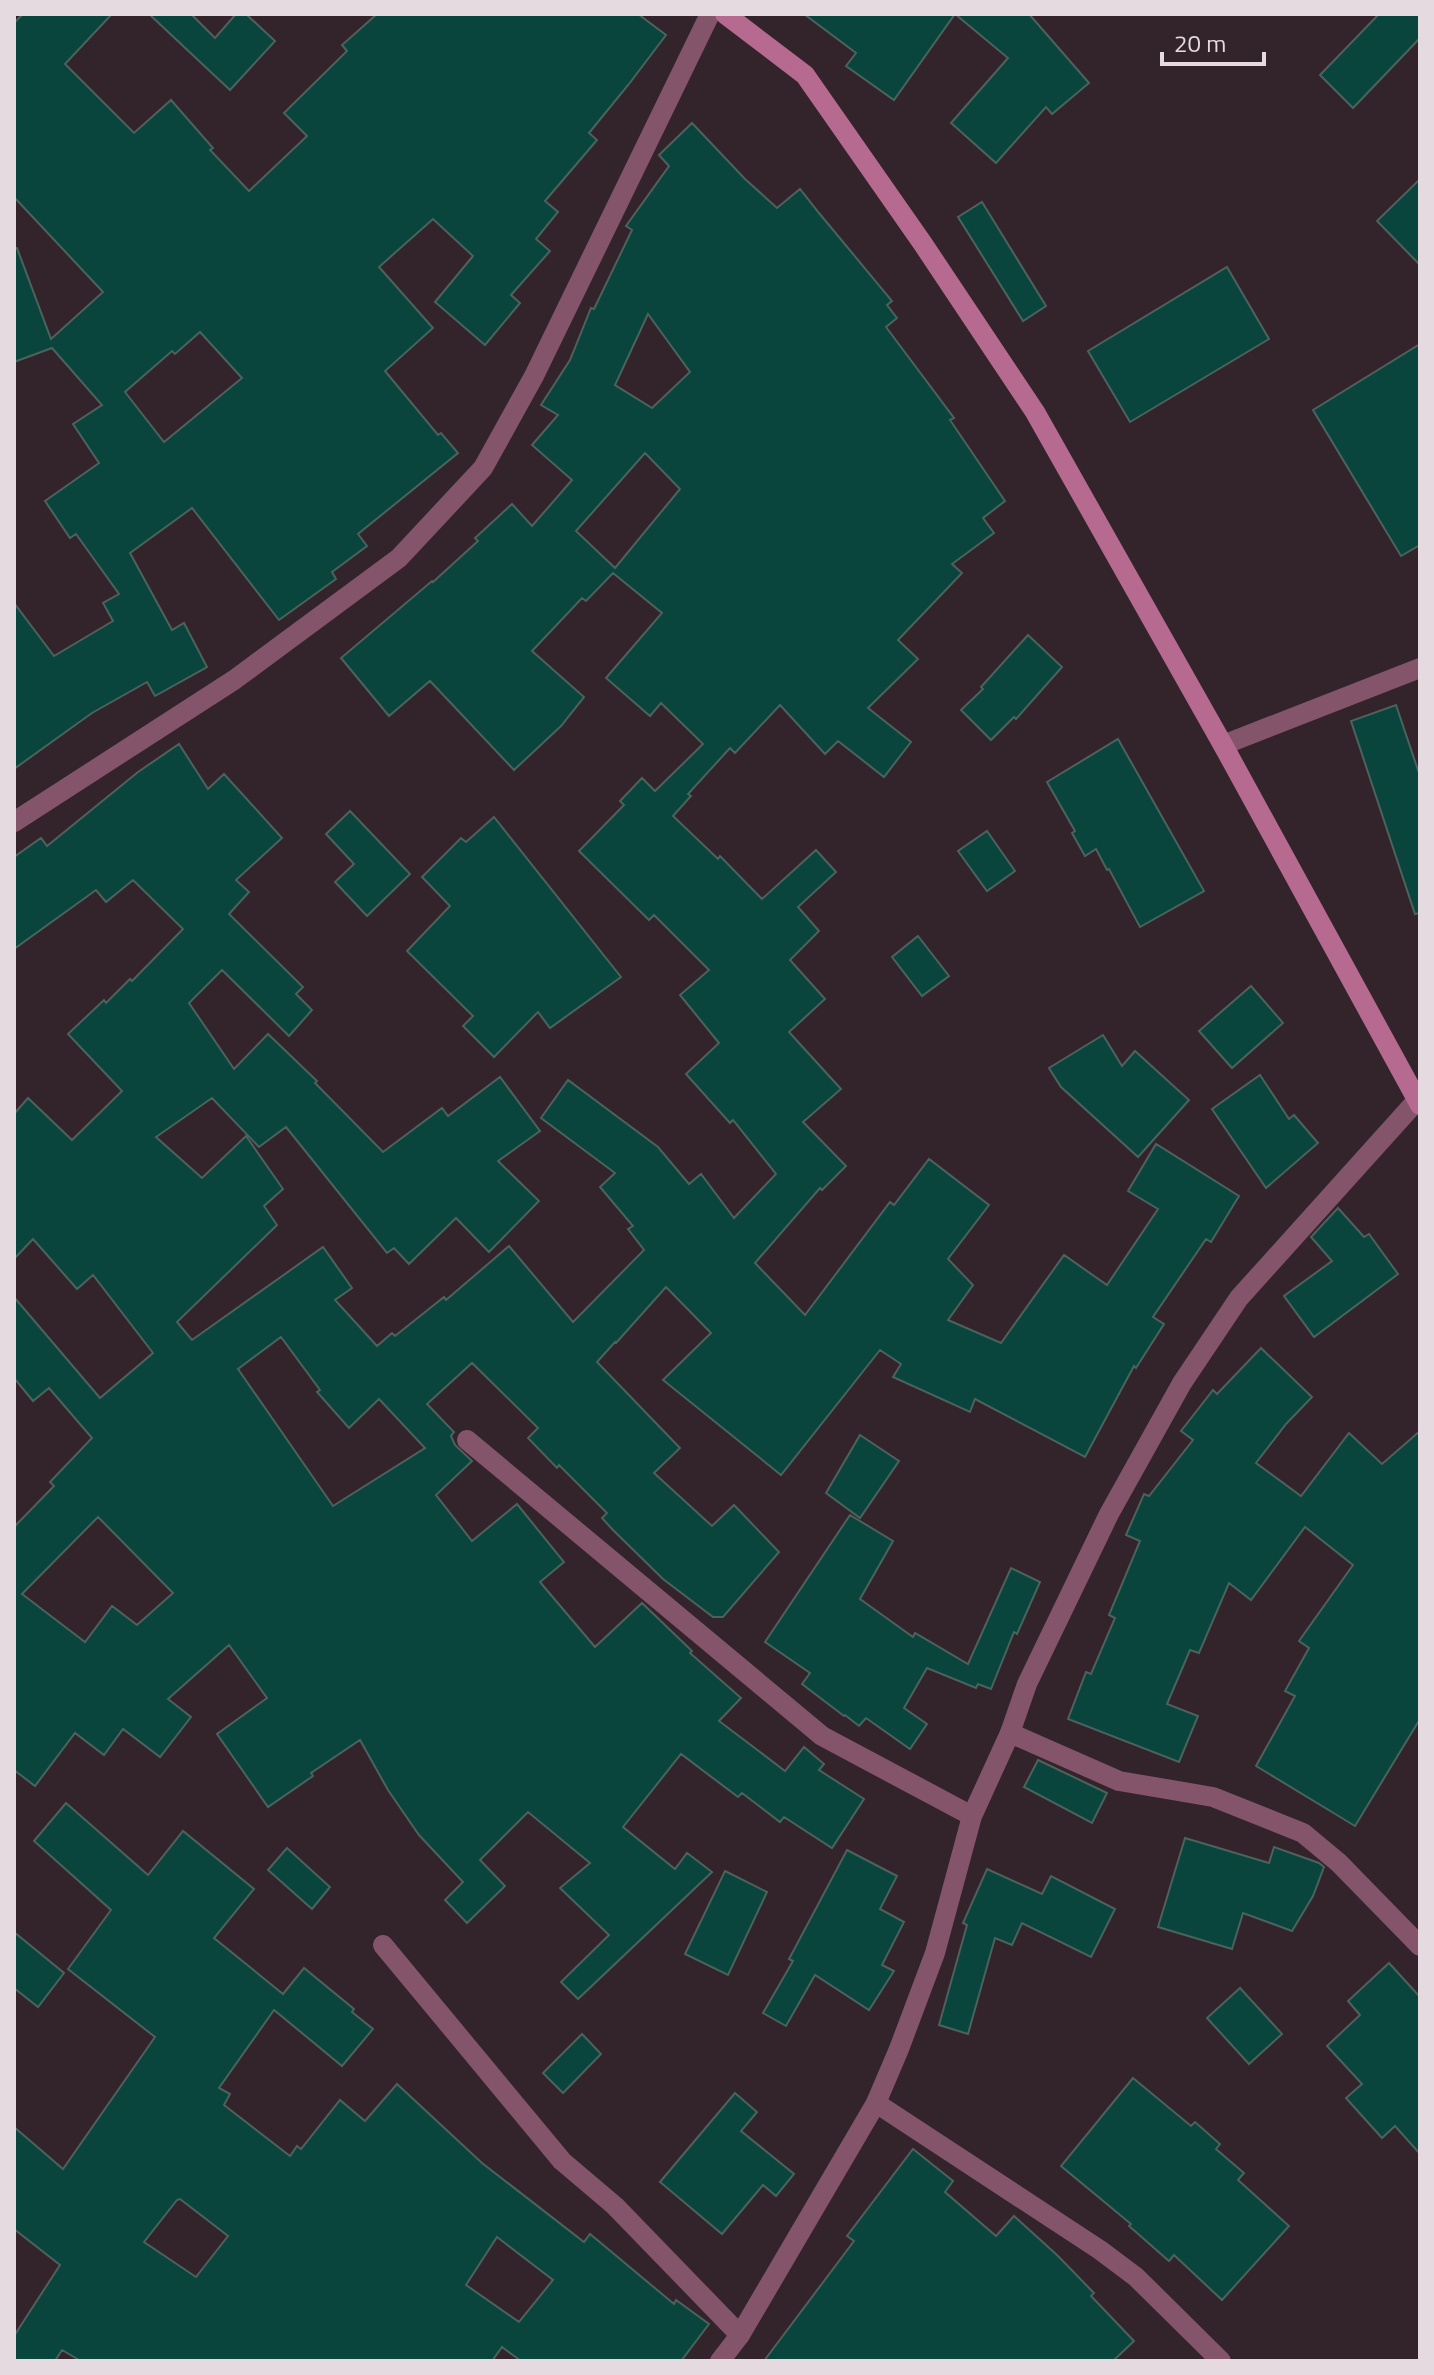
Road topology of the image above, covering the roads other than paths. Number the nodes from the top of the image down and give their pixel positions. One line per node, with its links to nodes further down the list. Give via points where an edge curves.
1 (710, 14): 5 (street, via 534,376 483,468 399,558 234,680)
2 (725, 14): 4 (main road, via 805,75 923,244 1035,412)
3 (1420, 668): 4 (street)
4 (1223, 745): 6 (main road)
5 (14, 822)
6 (1419, 1100): 8 (street, via 1239,1298 1182,1383 1109,1514 1027,1684)
7 (467, 1440): 9 (street, via 822,1736)
8 (1010, 1733): 9 (street); 11 (street, via 1119,1781 1213,1797 1303,1833)
9 (972, 1816): 12 (street, via 935,1953)
10 (383, 1945): 13 (street, via 562,2161 615,2206)
11 (1420, 1946)
12 (876, 2103): 13 (street); 15 (street, via 1100,2250 1136,2277)
13 (740, 2335): 14 (street)
14 (720, 2361)
15 (1221, 2361)

